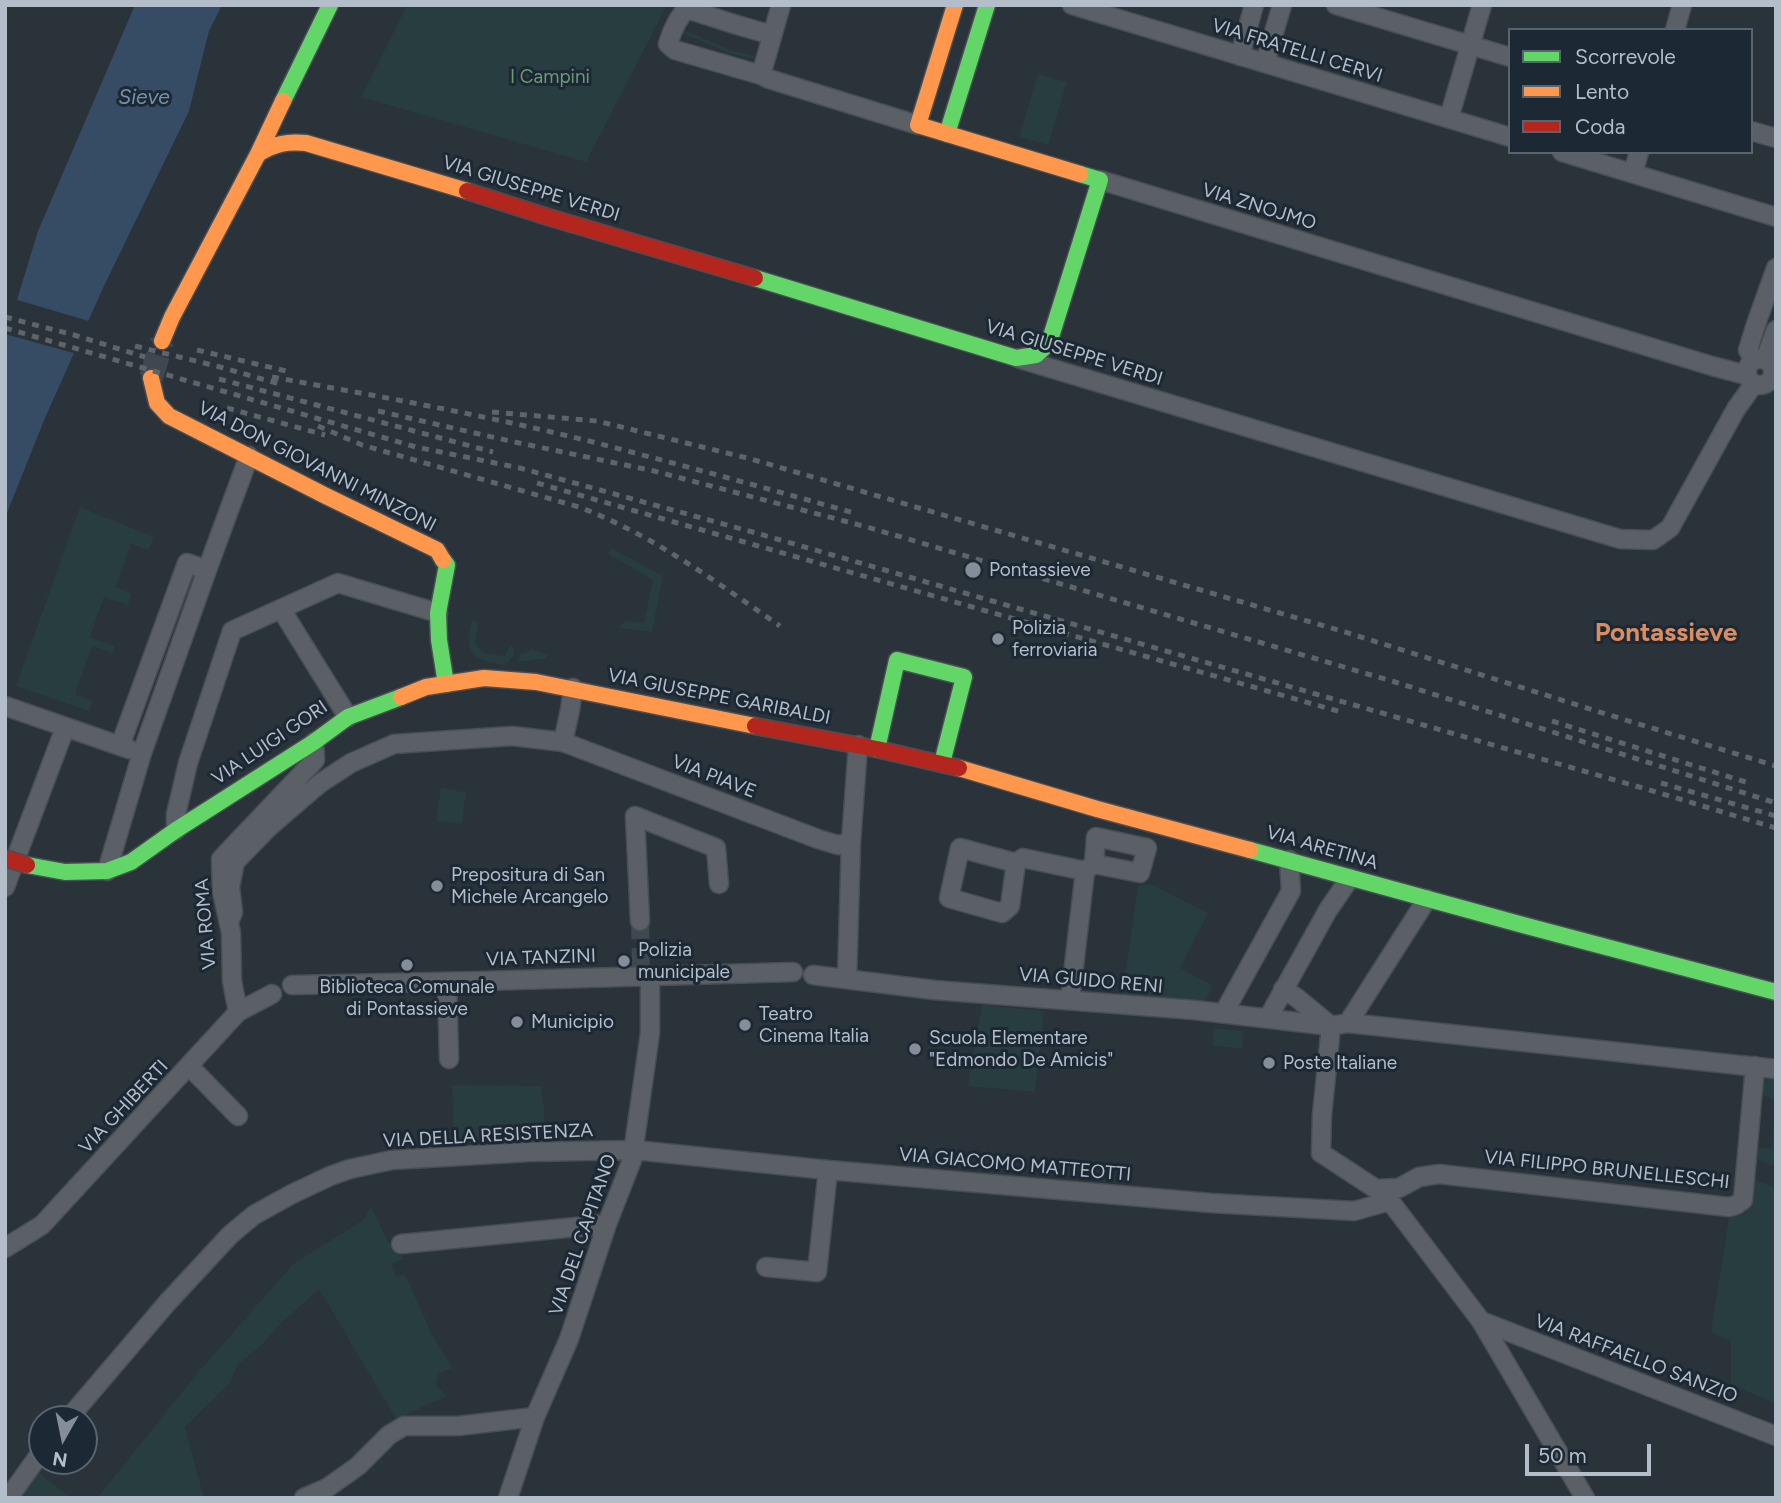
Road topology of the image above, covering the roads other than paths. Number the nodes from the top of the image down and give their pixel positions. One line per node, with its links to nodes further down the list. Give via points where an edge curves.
1 (330, 5): 18 (street)
2 (781, 5): 12 (street)
3 (955, 5): 20 (street)
4 (987, 5): 22 (street)
5 (1072, 5): 14 (street, VIA FRATELLI CERVI)
6 (1254, 5): 14 (street)
7 (1282, 5): 16 (street)
8 (1336, 5): 13 (street)
9 (1482, 5): 13 (street)
10 (1682, 5): 11 (street)
11 (1676, 28)
12 (772, 35): 17 (street); 17 (street, VIA ZNOJMO, via 687,9 668,44)
13 (1470, 44): 15 (street); 19 (street)
14 (1240, 56): 16 (street, VIA FRATELLI CERVI)
15 (1508, 56)
16 (1265, 63): 19 (street, VIA FRATELLI CERVI)
17 (761, 75): 20 (street, VIA ZNOJMO)
18 (293, 82): 25 (street, via 289,110); 26 (street)
19 (1449, 118): 23 (street, VIA FRATELLI CERVI)
20 (918, 125): 22 (street, VIA ZNOJMO)
21 (1753, 132): 24 (street)
22 (947, 134): 30 (street, VIA ZNOJMO)
23 (1508, 135)
24 (1776, 138)
25 (306, 143): 26 (street, VIA GIUSEPPE VERDI, via 286,141); 36 (street, VIA GIUSEPPE VERDI)
26 (258, 153): 34 (street)
27 (1569, 154): 29 (street)
28 (1638, 154): 29 (street)
29 (1633, 173): 31 (street)
30 (1100, 180): 35 (street); 38 (street, VIA ZNOJMO, via 1712,366)
31 (1776, 217)
32 (1776, 268): 38 (street, via 1748,350)
33 (1776, 330): 38 (street, VIA GIUSEPPE VERDI)
34 (162, 341)
35 (1049, 343): 36 (street, via 1036,355); 37 (street, via 1051,359)
36 (1016, 358): 37 (street, VIA GIUSEPPE VERDI)
37 (1059, 370): 38 (street, VIA GIUSEPPE VERDI, via 1620,539 1653,540 1670,528 1731,417)
38 (1764, 373)
39 (150, 378): 40 (street, VIA DON GIOVANNI MINZONI, via 157,403 169,416)
40 (249, 456): 41 (street, VIA DON GIOVANNI MINZONI); 42 (street)
41 (278, 471): 42 (street); 45 (street, VIA DON GIOVANNI MINZONI, via 437,550 447,565)
42 (239, 483): 43 (street)
43 (207, 570): 54 (street, via 187,563); 56 (street)
44 (281, 609): 45 (street, via 338,583); 49 (street); 58 (street, via 232,631 188,763)
45 (438, 612): 46 (street, VIA DON GIOVANNI MINZONI)
46 (446, 684): 47 (street, VIA LUIGI GORI, via 484,678); 49 (street, VIA LUIGI GORI, via 426,687)
47 (573, 688): 52 (street); 53 (street, VIA GIUSEPPE GARIBALDI)
48 (5, 706): 50 (street)
49 (348, 717): 51 (street, VIA LUIGI GORI)
50 (65, 727): 54 (street); 66 (street)
51 (314, 742): 58 (street, VIA LUIGI GORI); 68 (street, VIA ROMA, via 315,760 308,769 222,859 222,891)
52 (563, 742): 59 (street, VIA PIAVE, via 818,839 838,845); 68 (street, VIA PIAVE, via 512,736 394,744 351,763 318,784 234,862)
53 (858, 745): 55 (street, VIA ARETINA); 59 (street)
54 (120, 746): 56 (street)
55 (877, 748): 57 (street, VIA ARETINA); 57 (street, via 897,660 964,677)
56 (142, 753): 63 (street)
57 (942, 763): 61 (street, VIA ARETINA)
58 (176, 830): 63 (street, VIA LUIGI GORI, via 131,862)
59 (851, 842): 73 (street)
60 (5, 858): 63 (street, VIA LUIGI GORI, bridge, via 65,872)
61 (1289, 860): 64 (street, VIA ARETINA); 81 (street, via 1291,891)
62 (1016, 863): 79 (street, via 1023,858 1090,868)
63 (107, 871)
64 (1350, 878): 67 (street, VIA ARETINA); 76 (street)
65 (719, 884): 69 (street, via 716,848 635,816)
66 (5, 887)
67 (1427, 899): 77 (street, VIA ARETINA); 83 (street)
68 (229, 922): 80 (street, VIA ROMA)
69 (640, 922)
70 (793, 972): 71 (street, VIA TANZINI)
71 (644, 973): 74 (street, VIA TANZINI); 89 (street, VIA DEL CAPITANO, via 650,1033)
72 (813, 975): 73 (street)
73 (848, 979): 79 (street, VIA GUIDO RENI)
74 (447, 982): 75 (street, VIA TANZINI); 84 (street)
75 (292, 985)
76 (1283, 989): 82 (street); 83 (street)
77 (1776, 992)
78 (272, 994): 80 (street, VIA GHIBERTI)
79 (1069, 1000): 81 (street, VIA GUIDO RENI)
80 (238, 1012): 85 (street, VIA GHIBERTI)
81 (1226, 1013): 82 (street, VIA GUIDO RENI)
82 (1268, 1018): 83 (street, VIA GUIDO RENI)
83 (1340, 1024): 86 (street, VIA GUIDO RENI); 91 (street, via 1322,1115 1321,1153)
84 (449, 1059)
85 (190, 1066): 88 (street); 94 (street, VIA GHIBERTI, via 42,1225)
86 (1755, 1066): 87 (street, VIA GUIDO RENI); 91 (street, VIA FILIPPO BRUNELLESCHI, via 1743,1200 1737,1205 1438,1174 1419,1177)
87 (1776, 1069)
88 (238, 1116)
89 (635, 1150): 90 (street, VIA GIACOMO MATTEOTTI); 92 (street, VIA DEL CAPITANO); 97 (street, VIA DELLA RESISTENZA, via 392,1160 350,1169 292,1194 230,1235)
90 (828, 1170): 91 (street, VIA GIACOMO MATTEOTTI, via 1354,1211); 95 (street, via 817,1272)
91 (1383, 1195): 96 (street)
92 (607, 1224): 93 (street); 98 (street, VIA DEL CAPITANO, via 569,1339)
93 (401, 1244)
94 (5, 1248)
95 (766, 1267)
96 (1480, 1321): 99 (street, VIA RAFFAELLO SANZIO); 104 (street)
97 (80, 1405)
98 (535, 1417): 102 (street, via 458,1426 404,1426 358,1466); 103 (street, VIA DEL CAPITANO)
99 (1776, 1436)
100 (28, 1470): 101 (street)
101 (10, 1495)
102 (304, 1498)
103 (508, 1498)
104 (1586, 1498)

